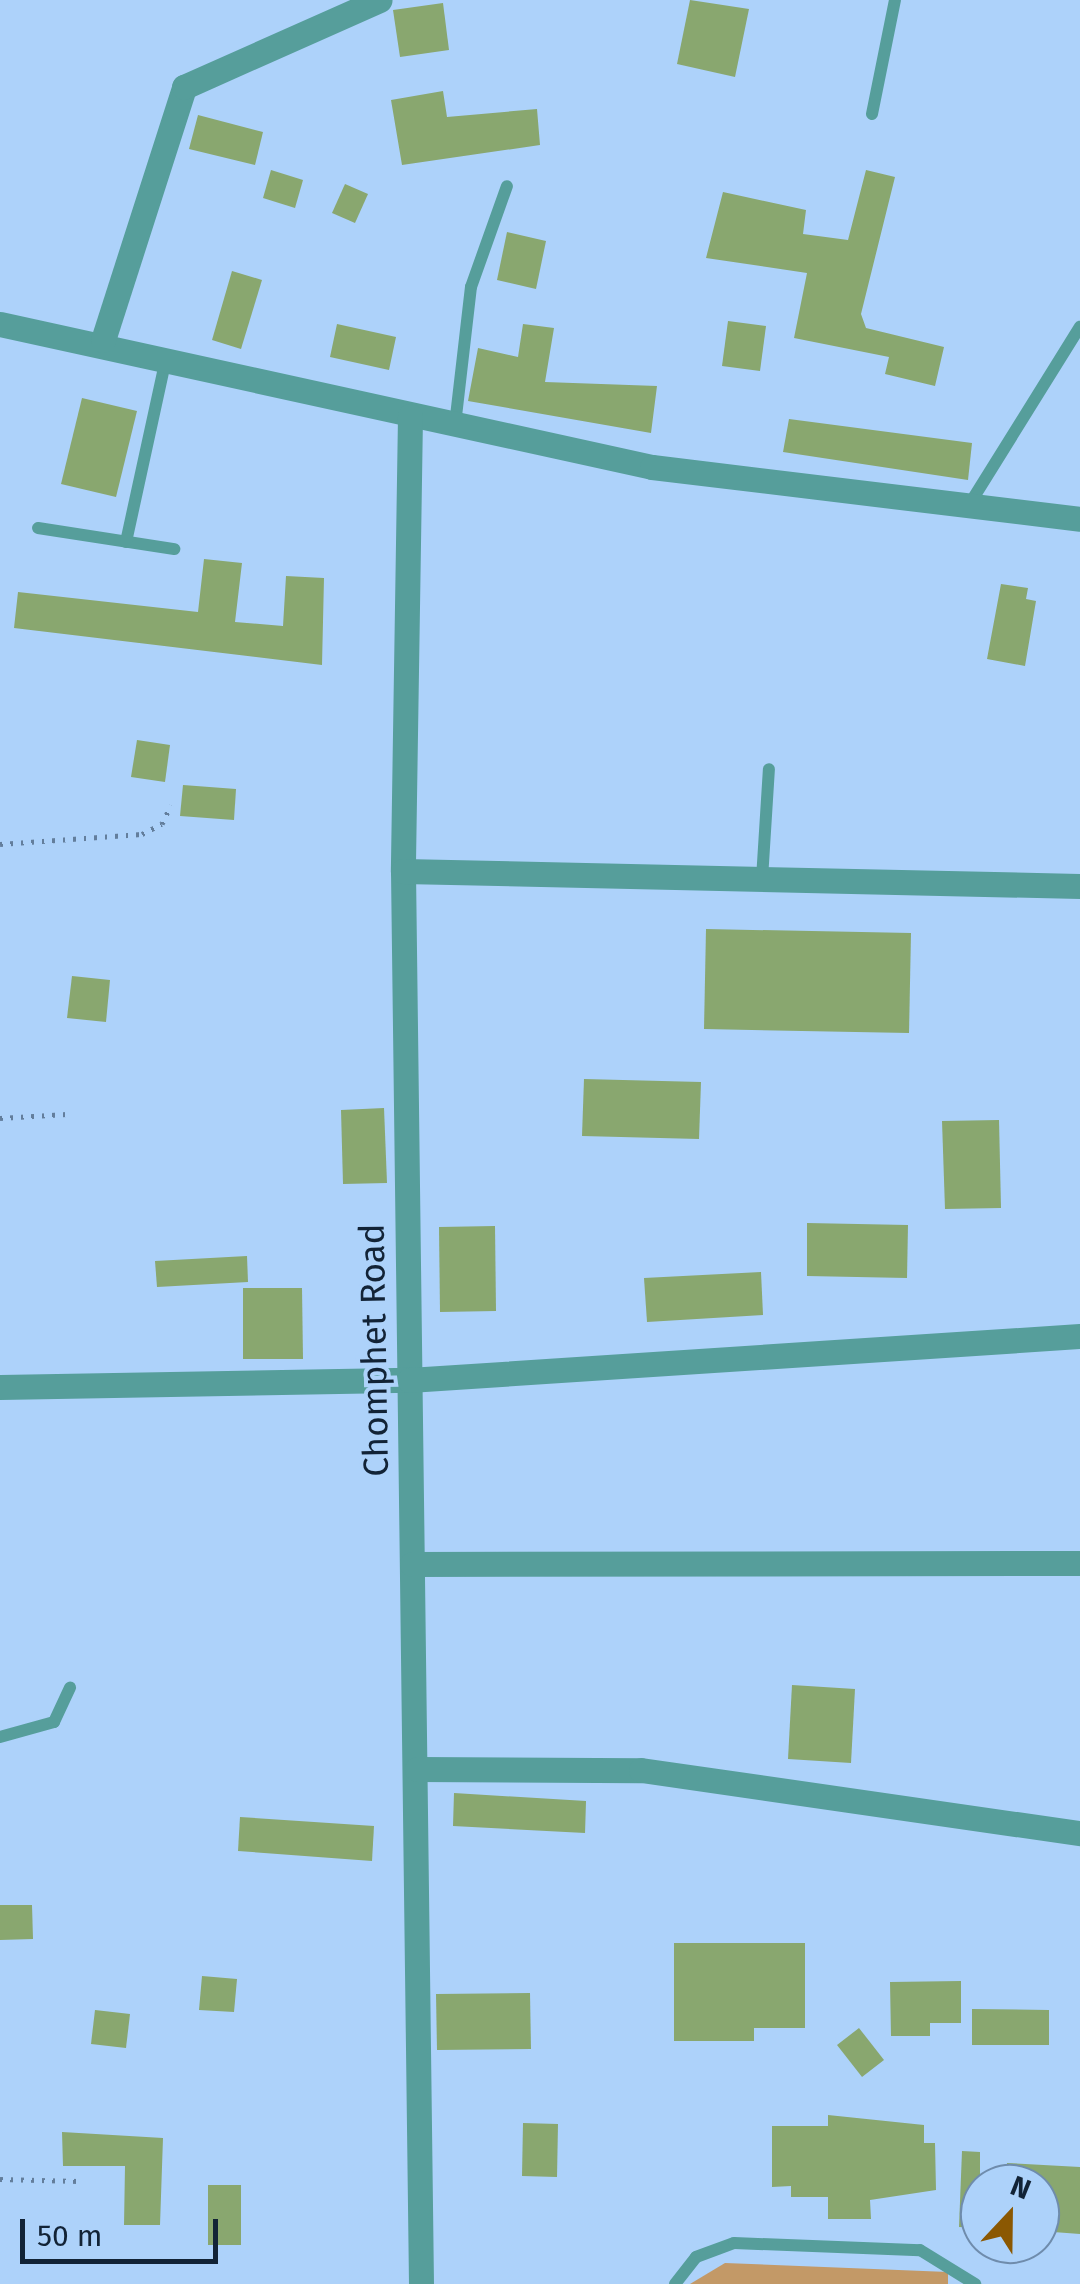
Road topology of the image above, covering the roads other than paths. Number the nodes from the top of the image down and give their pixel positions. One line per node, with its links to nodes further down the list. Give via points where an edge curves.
1 (379, 0): 7 (street, via 184,87)
2 (895, 0): 3 (lane)
3 (872, 114)
4 (507, 186): 10 (lane, via 471,287)
5 (0, 324): 7 (street)
6 (1080, 327): 11 (lane)
7 (103, 340): 8 (street)
8 (166, 356): 9 (street); 14 (lane)
9 (410, 416): 10 (street); 17 (street, Chomphet Road)
10 (456, 425): 11 (street, via 652,467)
11 (968, 504): 12 (street)
12 (1080, 519)
13 (38, 528): 14 (lane)
14 (126, 542): 15 (lane)
15 (174, 550)
16 (769, 769): 18 (lane)
17 (403, 872): 18 (street); 21 (street, Chomphet Road)
18 (762, 879): 19 (street)
19 (1080, 886)
20 (1080, 1336): 21 (street)
21 (410, 1380): 22 (street); 24 (street, Chomphet Road)
22 (0, 1387)
23 (1080, 1563): 24 (street)
24 (412, 1564): 27 (street, Chomphet Road)
25 (70, 1688): 26 (lane, via 54,1722)
26 (0, 1736)
27 (418, 1770): 28 (street, via 641,1770); 29 (street, Chomphet Road)
28 (1080, 1833)
29 (421, 2284)
30 (675, 2284): 31 (lane, via 696,2257 734,2243 920,2250)
31 (975, 2284)

